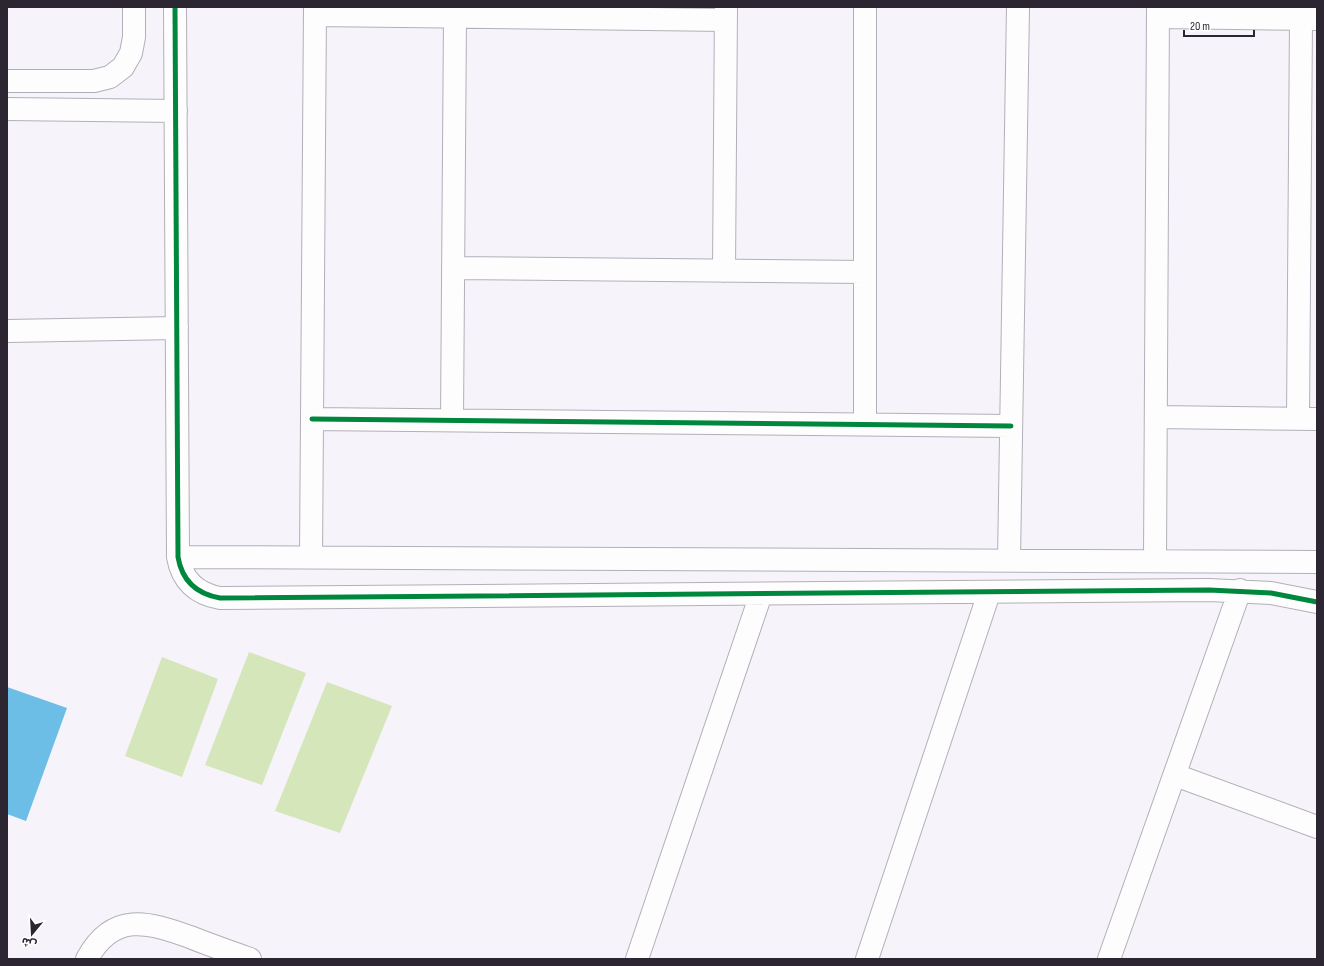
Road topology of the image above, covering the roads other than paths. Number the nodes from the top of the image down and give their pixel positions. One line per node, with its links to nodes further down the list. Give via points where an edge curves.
1 (134, 7): 10 (street, via 131,53 123,67 110,77 94,81)
2 (176, 7): 12 (street)
3 (865, 7): 16 (street)
4 (1018, 7): 24 (street)
5 (315, 11): 8 (street); 20 (street)
6 (1159, 12): 9 (street); 19 (street)
7 (726, 13): 8 (street); 15 (street)
8 (455, 17): 13 (street)
9 (1309, 19): 14 (street)
10 (7, 81)
11 (7, 109): 12 (street)
12 (176, 111): 17 (street)
13 (453, 268): 15 (street); 22 (street)
14 (1308, 268): 21 (street)
15 (724, 270): 16 (street)
16 (865, 272): 23 (street)
17 (177, 328): 18 (street); 25 (street)
18 (7, 331)
19 (1156, 417): 21 (street); 28 (street)
20 (312, 419): 22 (street); 26 (street)
21 (1308, 419)
22 (452, 420): 23 (street)
23 (865, 424): 24 (street)
24 (1011, 426): 27 (street)
25 (178, 557): 26 (street); 32 (street, via 188,582 202,593 220,598)
26 (311, 557): 27 (street)
27 (1009, 560): 28 (street)
28 (1155, 561): 29 (street)
29 (1317, 562)
30 (1240, 590): 31 (street); 33 (street); 34 (street)
31 (989, 593): 32 (street); 39 (street)
32 (761, 594): 38 (street)
33 (1317, 602)
34 (1175, 775): 35 (street); 40 (street)
35 (1317, 827)
36 (87, 959): 37 (street, via 99,941 108,934 118,928 140,924 162,928)
37 (250, 959)
38 (637, 959)
39 (867, 959)
40 (1109, 959)

